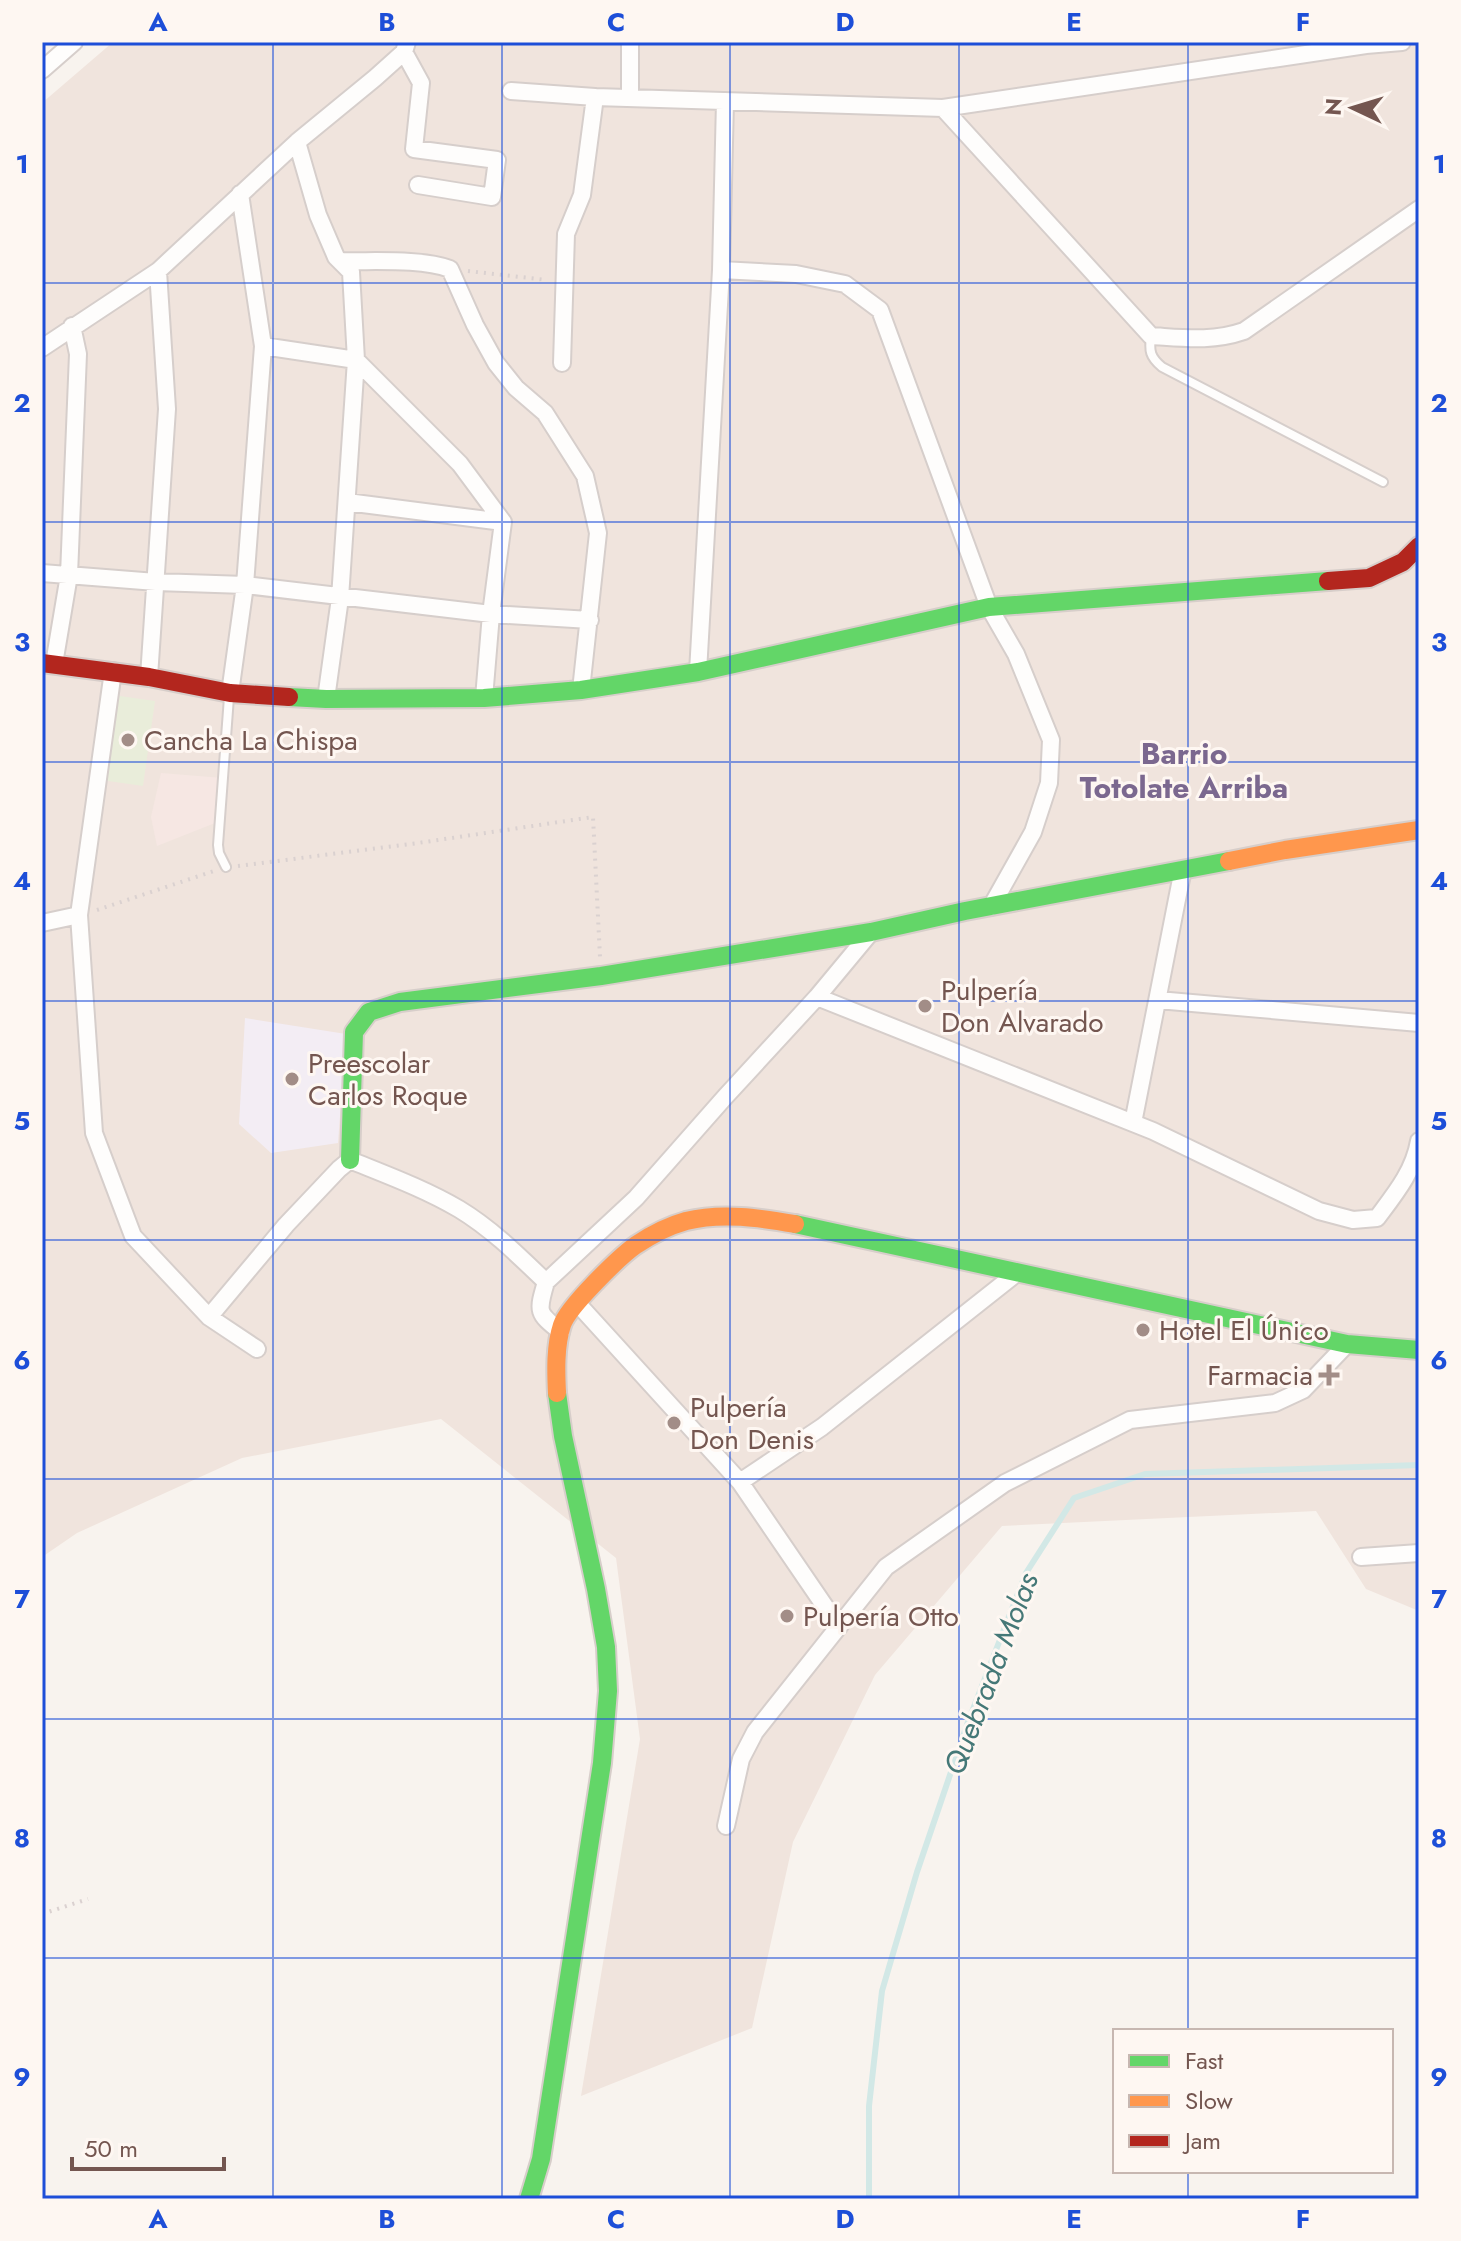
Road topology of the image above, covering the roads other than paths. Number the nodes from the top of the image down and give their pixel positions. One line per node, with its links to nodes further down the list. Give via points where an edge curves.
1 (74, 42): 7 (street)
2 (630, 42): 10 (street)
3 (1402, 42): 12 (street)
4 (1412, 42): 5 (street)
5 (1419, 43)
6 (405, 47): 13 (street); 14 (street, via 421,83 414,149 497,160 492,197)
7 (42, 70)
8 (511, 91): 9 (street)
9 (595, 97): 10 (street); 25 (street, via 582,195 566,234)
10 (630, 97): 11 (street)
11 (725, 101): 12 (street); 18 (street)
12 (943, 108): 21 (street)
13 (297, 142): 15 (street); 17 (street, via 318,215)
14 (418, 185)
15 (240, 194): 19 (street); 22 (street)
16 (1419, 209): 21 (street, via 1244,331 1200,339)
17 (340, 261): 24 (street, via 351,272); 37 (street, via 438,264 450,269 496,363 545,413 585,476 598,533)
18 (721, 270): 35 (street, via 796,274 845,284 880,310); 40 (street)
19 (158, 271): 20 (street); 32 (street, via 167,409)
20 (72, 326): 23 (street); 31 (street, via 78,354)
21 (1151, 336): 26 (lane, via 1149,350 1162,367)
22 (263, 346): 24 (street); 33 (street)
23 (42, 348)
24 (356, 360): 27 (street); 28 (street, via 460,464)
25 (562, 363)
26 (1383, 482)
27 (347, 502): 28 (street); 34 (street)
28 (503, 522): 36 (street)
29 (1419, 546): 35 (street, via 1403,562 1369,578)
30 (42, 573): 31 (street)
31 (69, 575): 32 (street); 38 (street)
32 (156, 582): 33 (street); 41 (street)
33 (245, 585): 34 (street); 43 (street)
34 (340, 598): 36 (street); 45 (street)
35 (989, 607): 40 (street); 49 (street, via 1016,654 1051,740 1049,783 1033,832)
36 (491, 614): 37 (street); 44 (street)
37 (590, 620): 42 (street)
38 (48, 663): 39 (street)
39 (113, 671): 41 (street); 50 (street)
40 (698, 672): 42 (street)
41 (149, 677): 43 (street)
42 (581, 690): 44 (street)
43 (230, 693): 45 (street); 47 (lane, via 218,845)
44 (484, 698): 45 (street)
45 (326, 699)
46 (1419, 830): 48 (street)
47 (226, 867)
48 (1183, 869): 49 (street); 54 (street)
49 (991, 907): 52 (street)
50 (79, 915): 51 (street); 62 (street, via 94,1133 133,1236)
51 (42, 923)
52 (871, 932): 53 (street); 58 (street, via 400,1002 369,1012 354,1032)
53 (817, 997): 56 (street); 60 (street, via 636,1198)
54 (1158, 1000): 55 (street); 56 (street)
55 (1419, 1023)
56 (1133, 1123): 57 (street, via 1319,1211 1353,1220 1377,1218 1405,1181)
57 (1418, 1147)
58 (350, 1160): 60 (street, via 460,1210); 62 (street, via 286,1225)
59 (1018, 1272): 61 (street, via 761,1217 715,1215 672,1225 646,1239 617,1261); 64 (street); 67 (street, via 822,1427)
60 (546, 1282): 63 (street, via 540,1308)
61 (578, 1304): 63 (street, via 562,1322); 67 (street)
62 (209, 1317): 65 (street)
63 (561, 1332): 72 (street, via 555,1364 558,1414 599,1606 609,1709 541,2159)
64 (1347, 1344): 66 (street); 70 (street, via 1303,1390 1275,1403 1130,1420 1005,1483 886,1567)
65 (257, 1349)
66 (1419, 1350)
67 (740, 1482): 70 (street)
68 (1419, 1553): 69 (street)
69 (1361, 1557)
70 (839, 1627): 71 (street, via 755,1732 741,1759)
71 (726, 1826)
72 (529, 2199)

